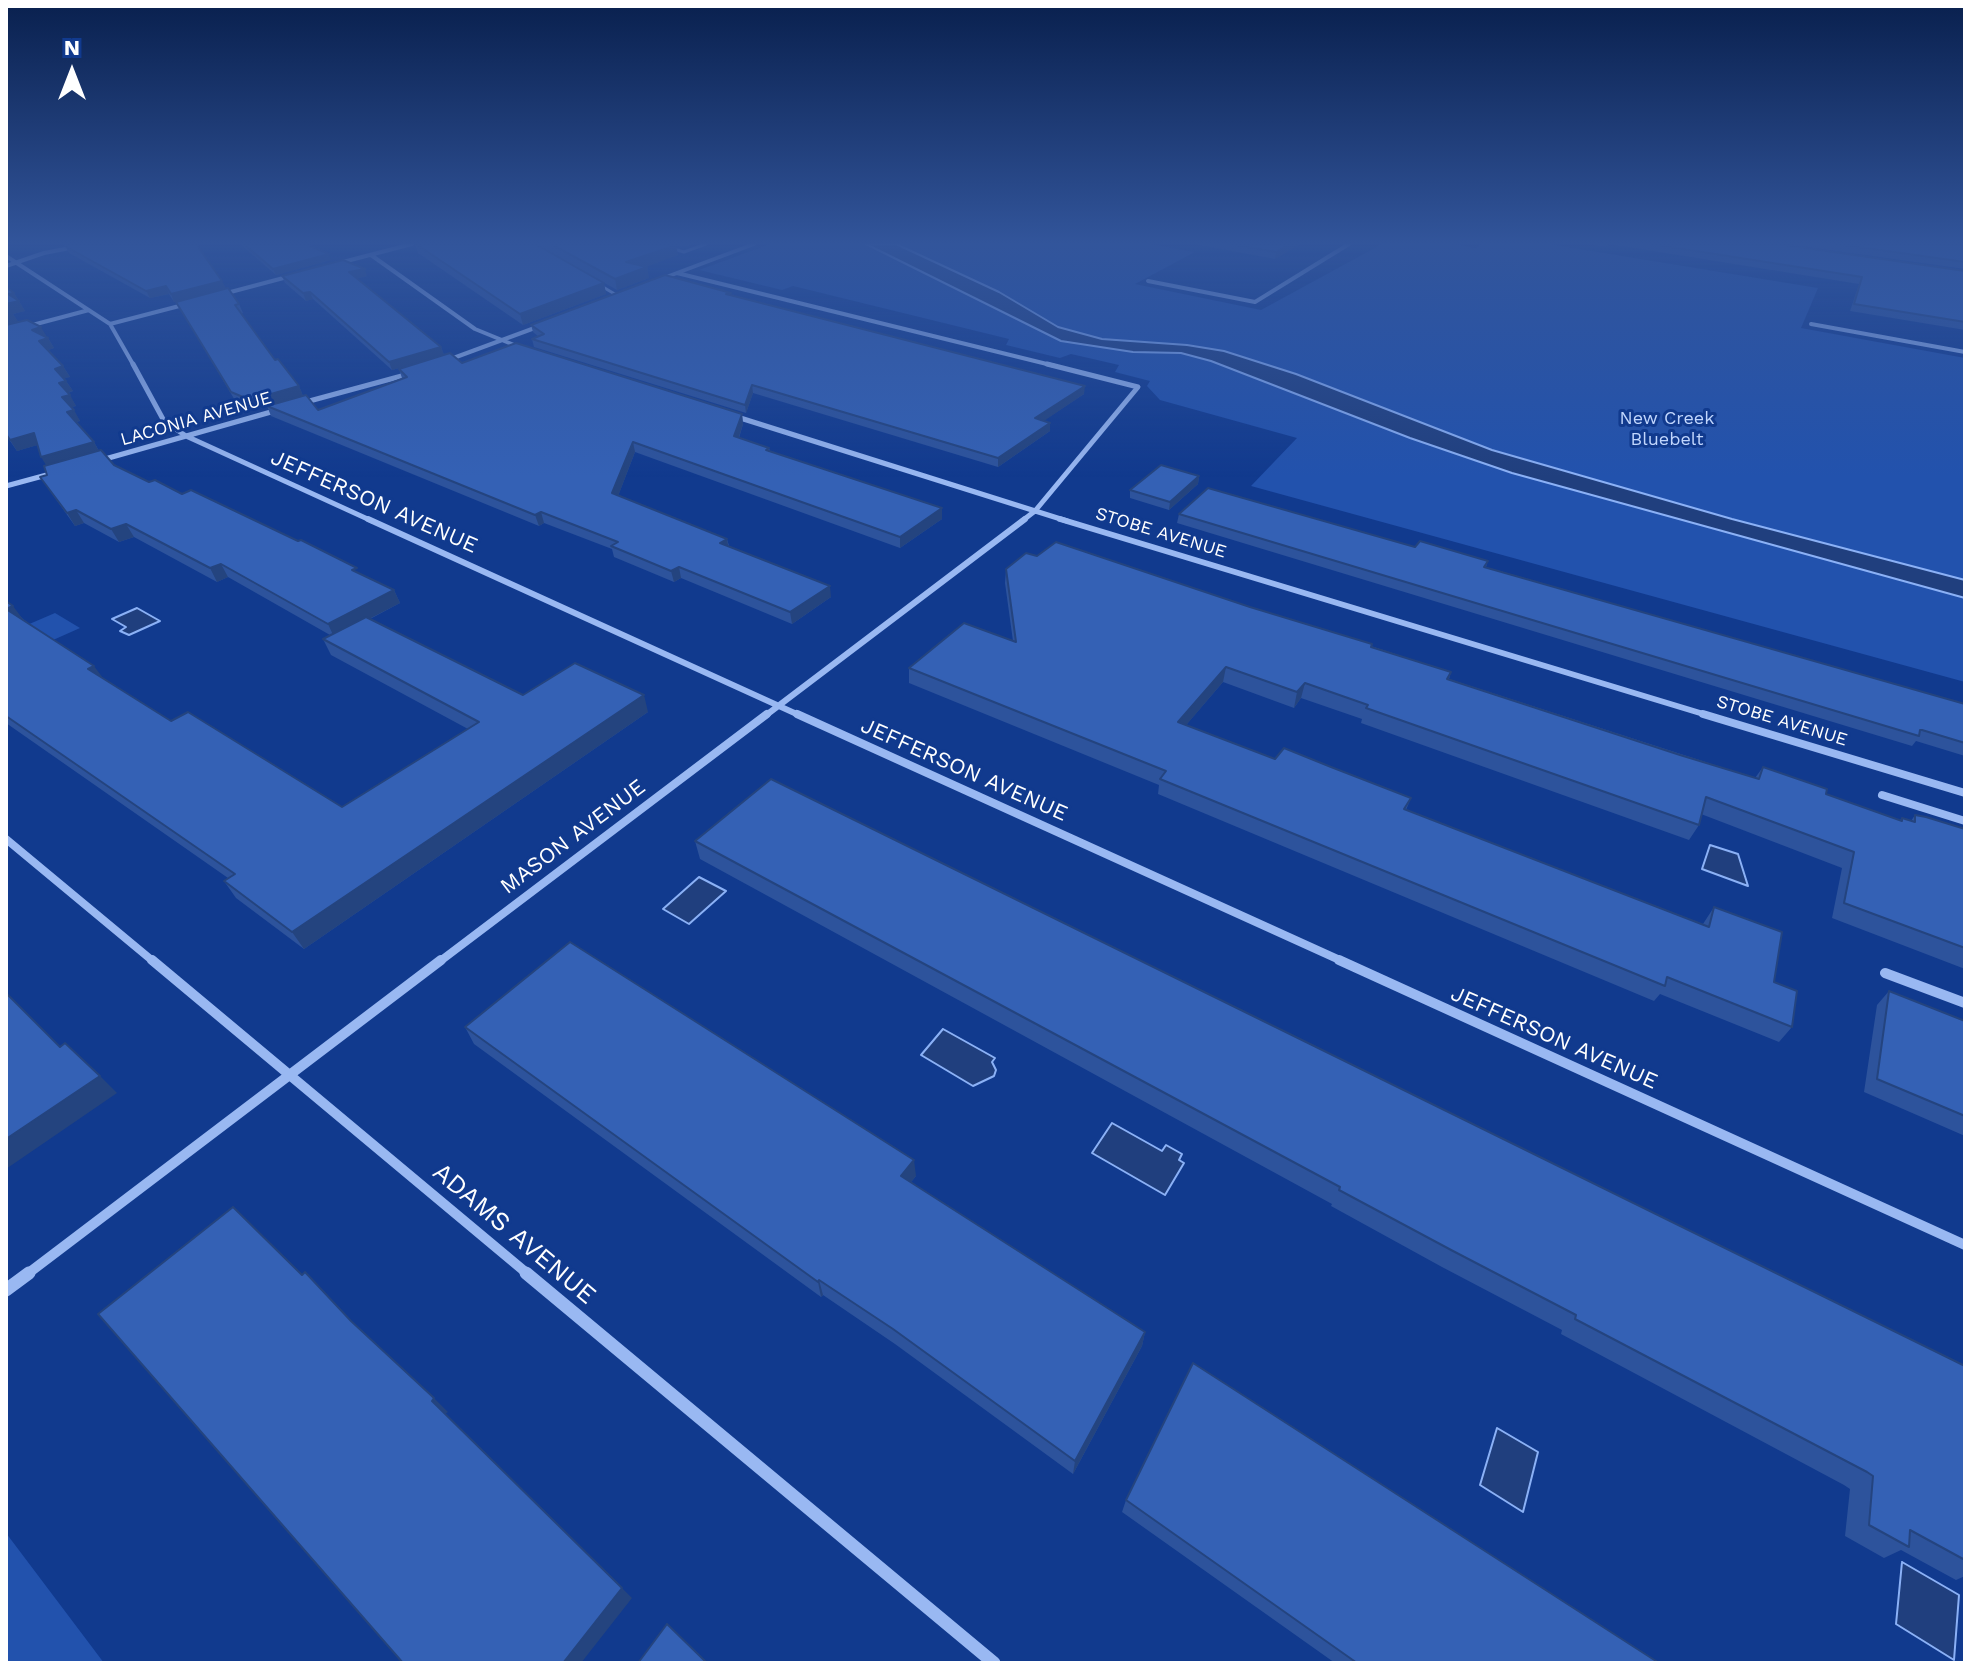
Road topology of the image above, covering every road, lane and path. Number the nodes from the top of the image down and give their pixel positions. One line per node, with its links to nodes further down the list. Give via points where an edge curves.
1 (44, 322): 9 (street)
2 (107, 322): 6 (street, JEFFERSON AVENUE)
3 (118, 322): 6 (street)
4 (465, 322): 10 (street)
5 (875, 322): 22 (street, MASON AVENUE, via 1138,387)
6 (110, 324): 18 (street, JEFFERSON AVENUE, via 164,421)
7 (544, 324): 10 (street)
8 (1811, 324): 12 (street)
9 (6, 332)
10 (499, 341): 11 (street); 13 (street)
11 (532, 351)
12 (1965, 352)
13 (442, 362)
14 (414, 372): 15 (street, LACONIA AVENUE)
15 (300, 404)
16 (286, 408): 18 (street, LACONIA AVENUE)
17 (726, 413): 22 (street, STOBE AVENUE)
18 (186, 436): 19 (street, LACONIA AVENUE); 23 (street, JEFFERSON AVENUE)
19 (83, 465)
20 (68, 469): 21 (street)
21 (6, 486)
22 (1035, 511): 23 (street, MASON AVENUE); 24 (street, STOBE AVENUE)
23 (776, 705): 30 (street, MASON AVENUE); 31 (street, JEFFERSON AVENUE)
24 (1965, 793)
25 (1882, 795): 26 (street)
26 (1965, 821)
27 (6, 839): 30 (street, ADAMS AVENUE)
28 (1885, 973): 29 (street)
29 (1965, 1003)
30 (288, 1075): 32 (street, MASON AVENUE); 33 (street, ADAMS AVENUE)
31 (1965, 1245)
32 (6, 1290)
33 (994, 1663)

